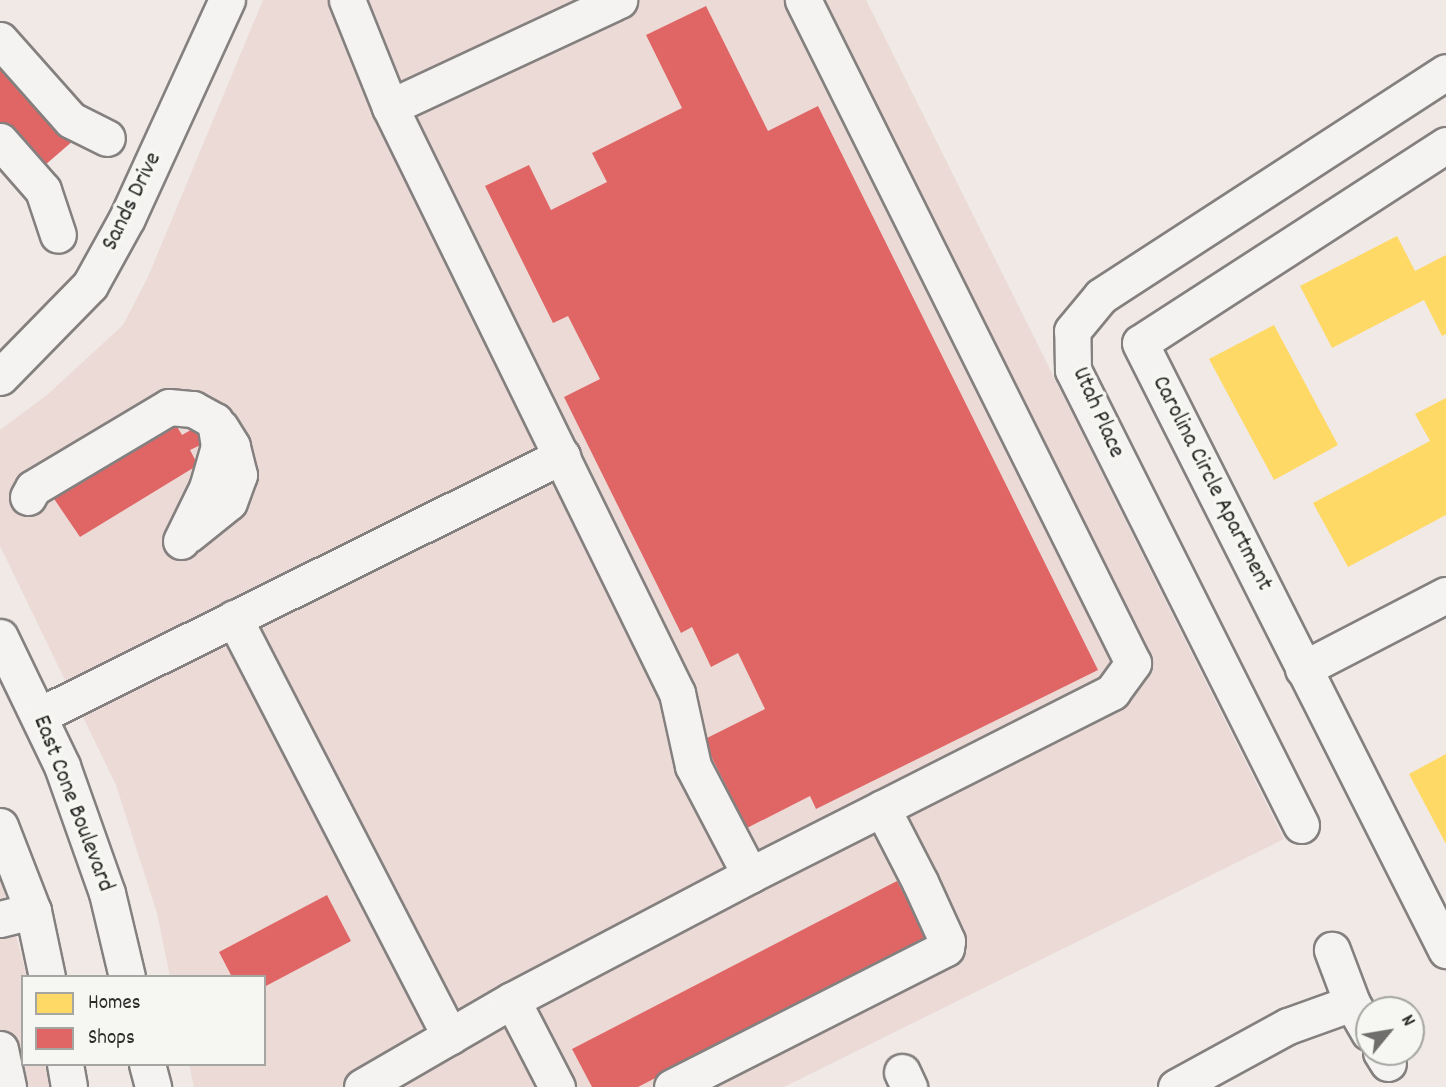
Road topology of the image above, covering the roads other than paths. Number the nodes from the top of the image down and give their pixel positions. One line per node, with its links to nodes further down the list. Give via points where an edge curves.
1 (227, 0): 12 (street, Sands Drive, via 127,218 90,285)
2 (347, 0): 7 (street)
3 (619, 0): 7 (street)
4 (803, 0): 21 (street, via 1133,663 1112,692)
5 (0, 40): 8 (street, via 71,120)
6 (1446, 72): 23 (street, Utah Place, via 1101,296 1072,331 1073,370)
7 (390, 107): 13 (street)
8 (107, 138)
9 (0, 141): 11 (street, via 43,190)
10 (1446, 145): 19 (street, Carolina Circle Apartment, via 1140,343)
11 (58, 235)
12 (0, 377)
13 (562, 456): 17 (street); 24 (street, via 677,693 693,766)
14 (28, 497): 15 (street, via 33,488 169,407 193,409 215,421 219,446)
15 (181, 541)
16 (1446, 595): 19 (street)
17 (234, 618): 20 (street); 34 (street)
18 (0, 637): 20 (street, East Cone Boulevard)
19 (1303, 669): 28 (street, Carolina Circle Apartment)
20 (40, 715): 30 (street, East Cone Boulevard, via 107,893)
21 (882, 808): 24 (street); 41 (street, via 931,906 946,948)
22 (0, 825): 25 (street)
23 (1301, 825)
24 (750, 874): 31 (street)
25 (33, 911): 26 (street); 29 (street)
26 (0, 919)
27 (1332, 950): 32 (street)
28 (1446, 950)
29 (47, 975)
30 (127, 975)
31 (512, 1000): 34 (street); 40 (street)
32 (1355, 1005)
33 (1355, 1018): 42 (street, via 1288,1026)
34 (450, 1035): 39 (street)
35 (0, 1049): 37 (street)
36 (148, 1066): 38 (street)
37 (8, 1087)
38 (153, 1087)
39 (362, 1087)
40 (557, 1087)
41 (673, 1087)
42 (1176, 1087)

